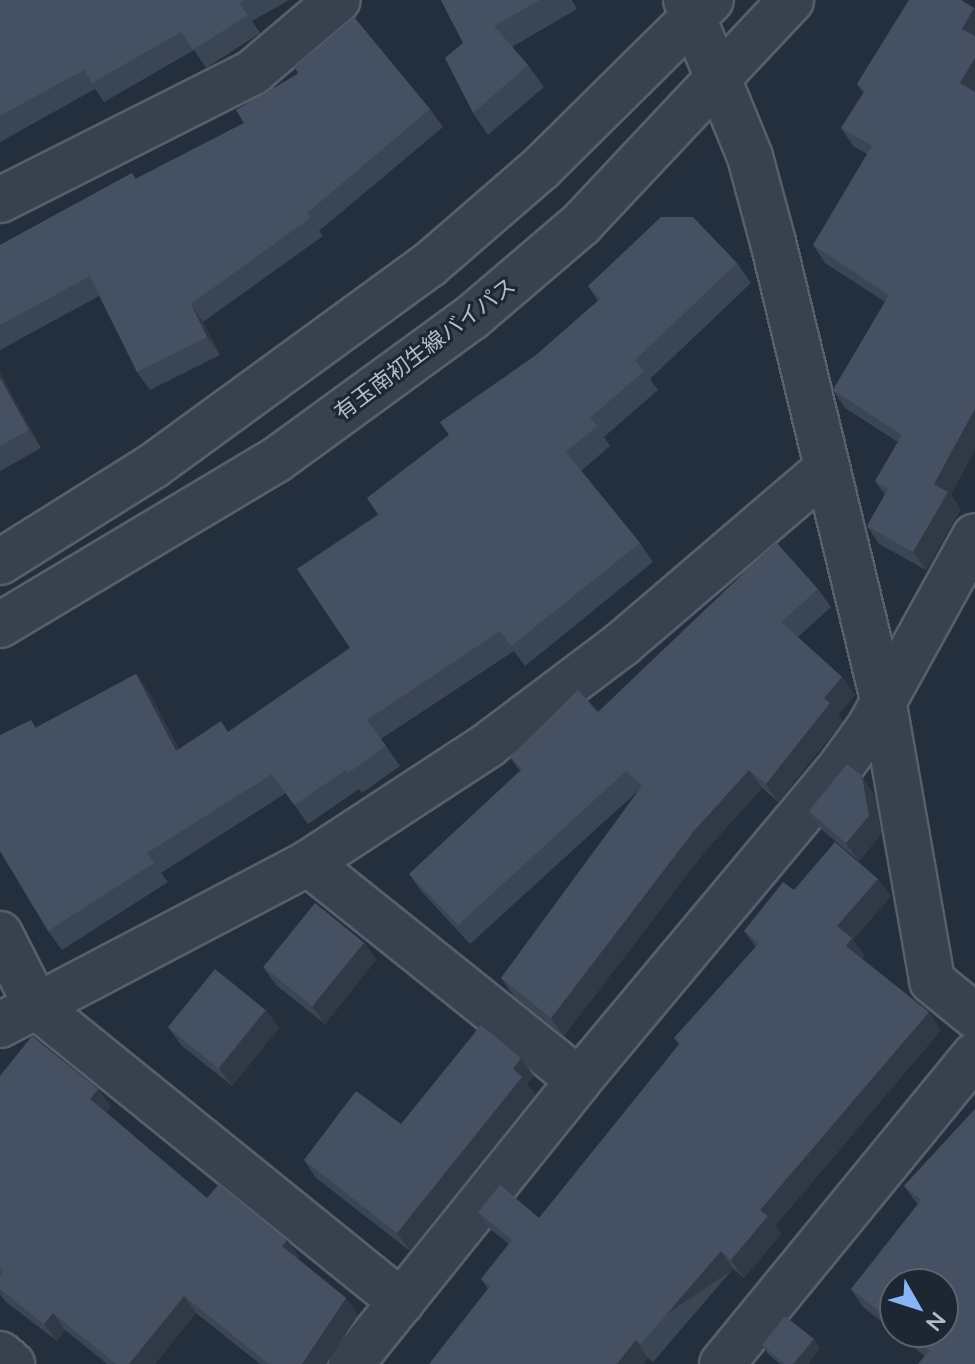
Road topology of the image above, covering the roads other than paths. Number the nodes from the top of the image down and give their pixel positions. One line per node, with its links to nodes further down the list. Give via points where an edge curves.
1 (338, 0): 5 (street, via 253,72)
2 (791, 0): 4 (street, 有玉南初生線バイパス)
3 (697, 6): 4 (street); 8 (street, via 541,168 429,265 153,466)
4 (719, 81): 6 (street, via 763,203); 9 (street, 有玉南初生線バイパス, via 581,224 471,318 276,460)
5 (0, 200)
6 (825, 470): 10 (street); 11 (street, via 622,644 488,745)
7 (975, 536): 10 (street)
8 (0, 562)
9 (0, 625)
10 (883, 699): 14 (street, via 932,981); 16 (street, via 842,765)
11 (308, 863): 13 (street); 16 (street)
12 (0, 934): 13 (street)
13 (18, 1016): 17 (street)
14 (975, 1016)
15 (975, 1055): 21 (street)
16 (579, 1080): 17 (street)
17 (401, 1302): 20 (street)
18 (0, 1354): 19 (street)
19 (12, 1364)
20 (351, 1364)
21 (722, 1364)

